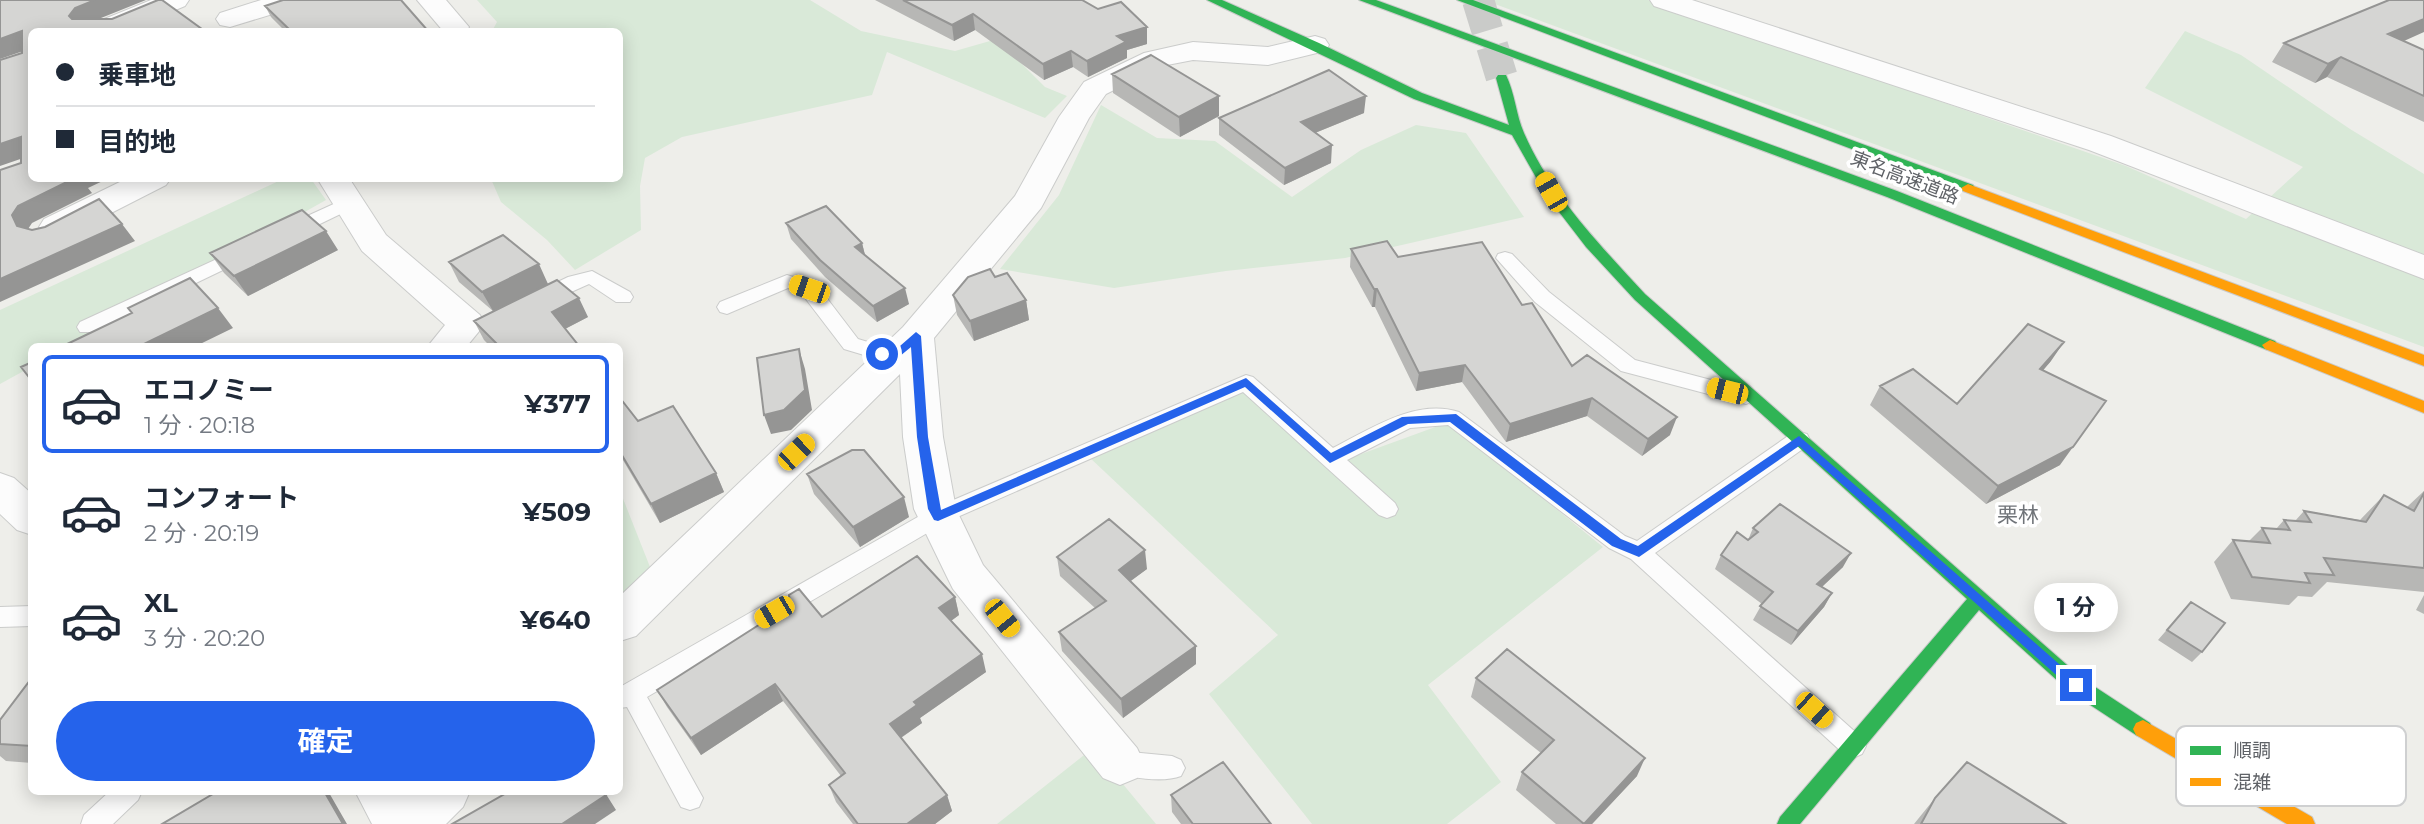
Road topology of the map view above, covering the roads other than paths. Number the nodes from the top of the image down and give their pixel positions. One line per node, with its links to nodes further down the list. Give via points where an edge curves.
1 (175, 0): 10 (street)
2 (289, 0): 8 (street)
3 (431, 0): 9 (street)
4 (1213, 0): 11 (main road)
5 (1365, 0): 29 (main road, 東名高速道路, via 1892,194)
6 (1463, 0): 27 (main road, 東名高速道路, via 1913,165)
7 (1664, 0): 18 (street, via 2100,143)
8 (229, 17)
9 (455, 27)
10 (107, 28)
11 (1315, 45): 13 (main road, via 1418,96); 26 (street, via 1268,56 1238,52 1154,59 1095,88 1074,117 1029,201)
12 (1502, 78): 13 (main road)
13 (1517, 132): 28 (main road, via 1551,192 1591,244 1640,296)
14 (147, 182): 16 (street)
15 (341, 191): 22 (lane, via 267,242); 24 (street, via 374,243 467,324)
16 (45, 233)
17 (1505, 258): 28 (lane, via 1542,297 1628,366)
18 (2424, 268)
19 (623, 297): 20 (lane, via 593,277)
20 (528, 305)
21 (727, 307): 26 (lane, via 787,281 809,289 851,344)
22 (87, 327)
23 (481, 329): 25 (lane)
24 (449, 343)
25 (452, 343)
26 (905, 347): 35 (street); 40 (street)
27 (2424, 361)
28 (1752, 397): 30 (main road)
29 (2424, 407)
30 (1799, 440): 36 (lane); 37 (main road)
31 (1330, 459): 33 (lane); 35 (lane, via 1246,382); 36 (lane, via 1406,420 1452,417 1617,542)
32 (0, 489): 34 (street)
33 (1387, 509)
34 (28, 515)
35 (938, 516): 41 (lane); 44 (street, via 968,577)
36 (1639, 552): 42 (lane)
37 (1978, 599): 42 (main road); 43 (main road, via 2076,685)
38 (28, 615): 39 (lane)
39 (0, 617)
40 (623, 620)
41 (626, 696): 49 (lane)
42 (1853, 746): 54 (main road)
43 (2176, 749)
44 (1121, 763): 45 (lane)
45 (1172, 768)
46 (125, 795): 51 (lane)
47 (382, 795): 52 (street)
48 (442, 795): 53 (street)
49 (690, 798)
50 (2274, 806): 55 (main road)
51 (94, 824)
52 (400, 824)
53 (412, 824)
54 (1787, 824)
55 (2305, 824)

